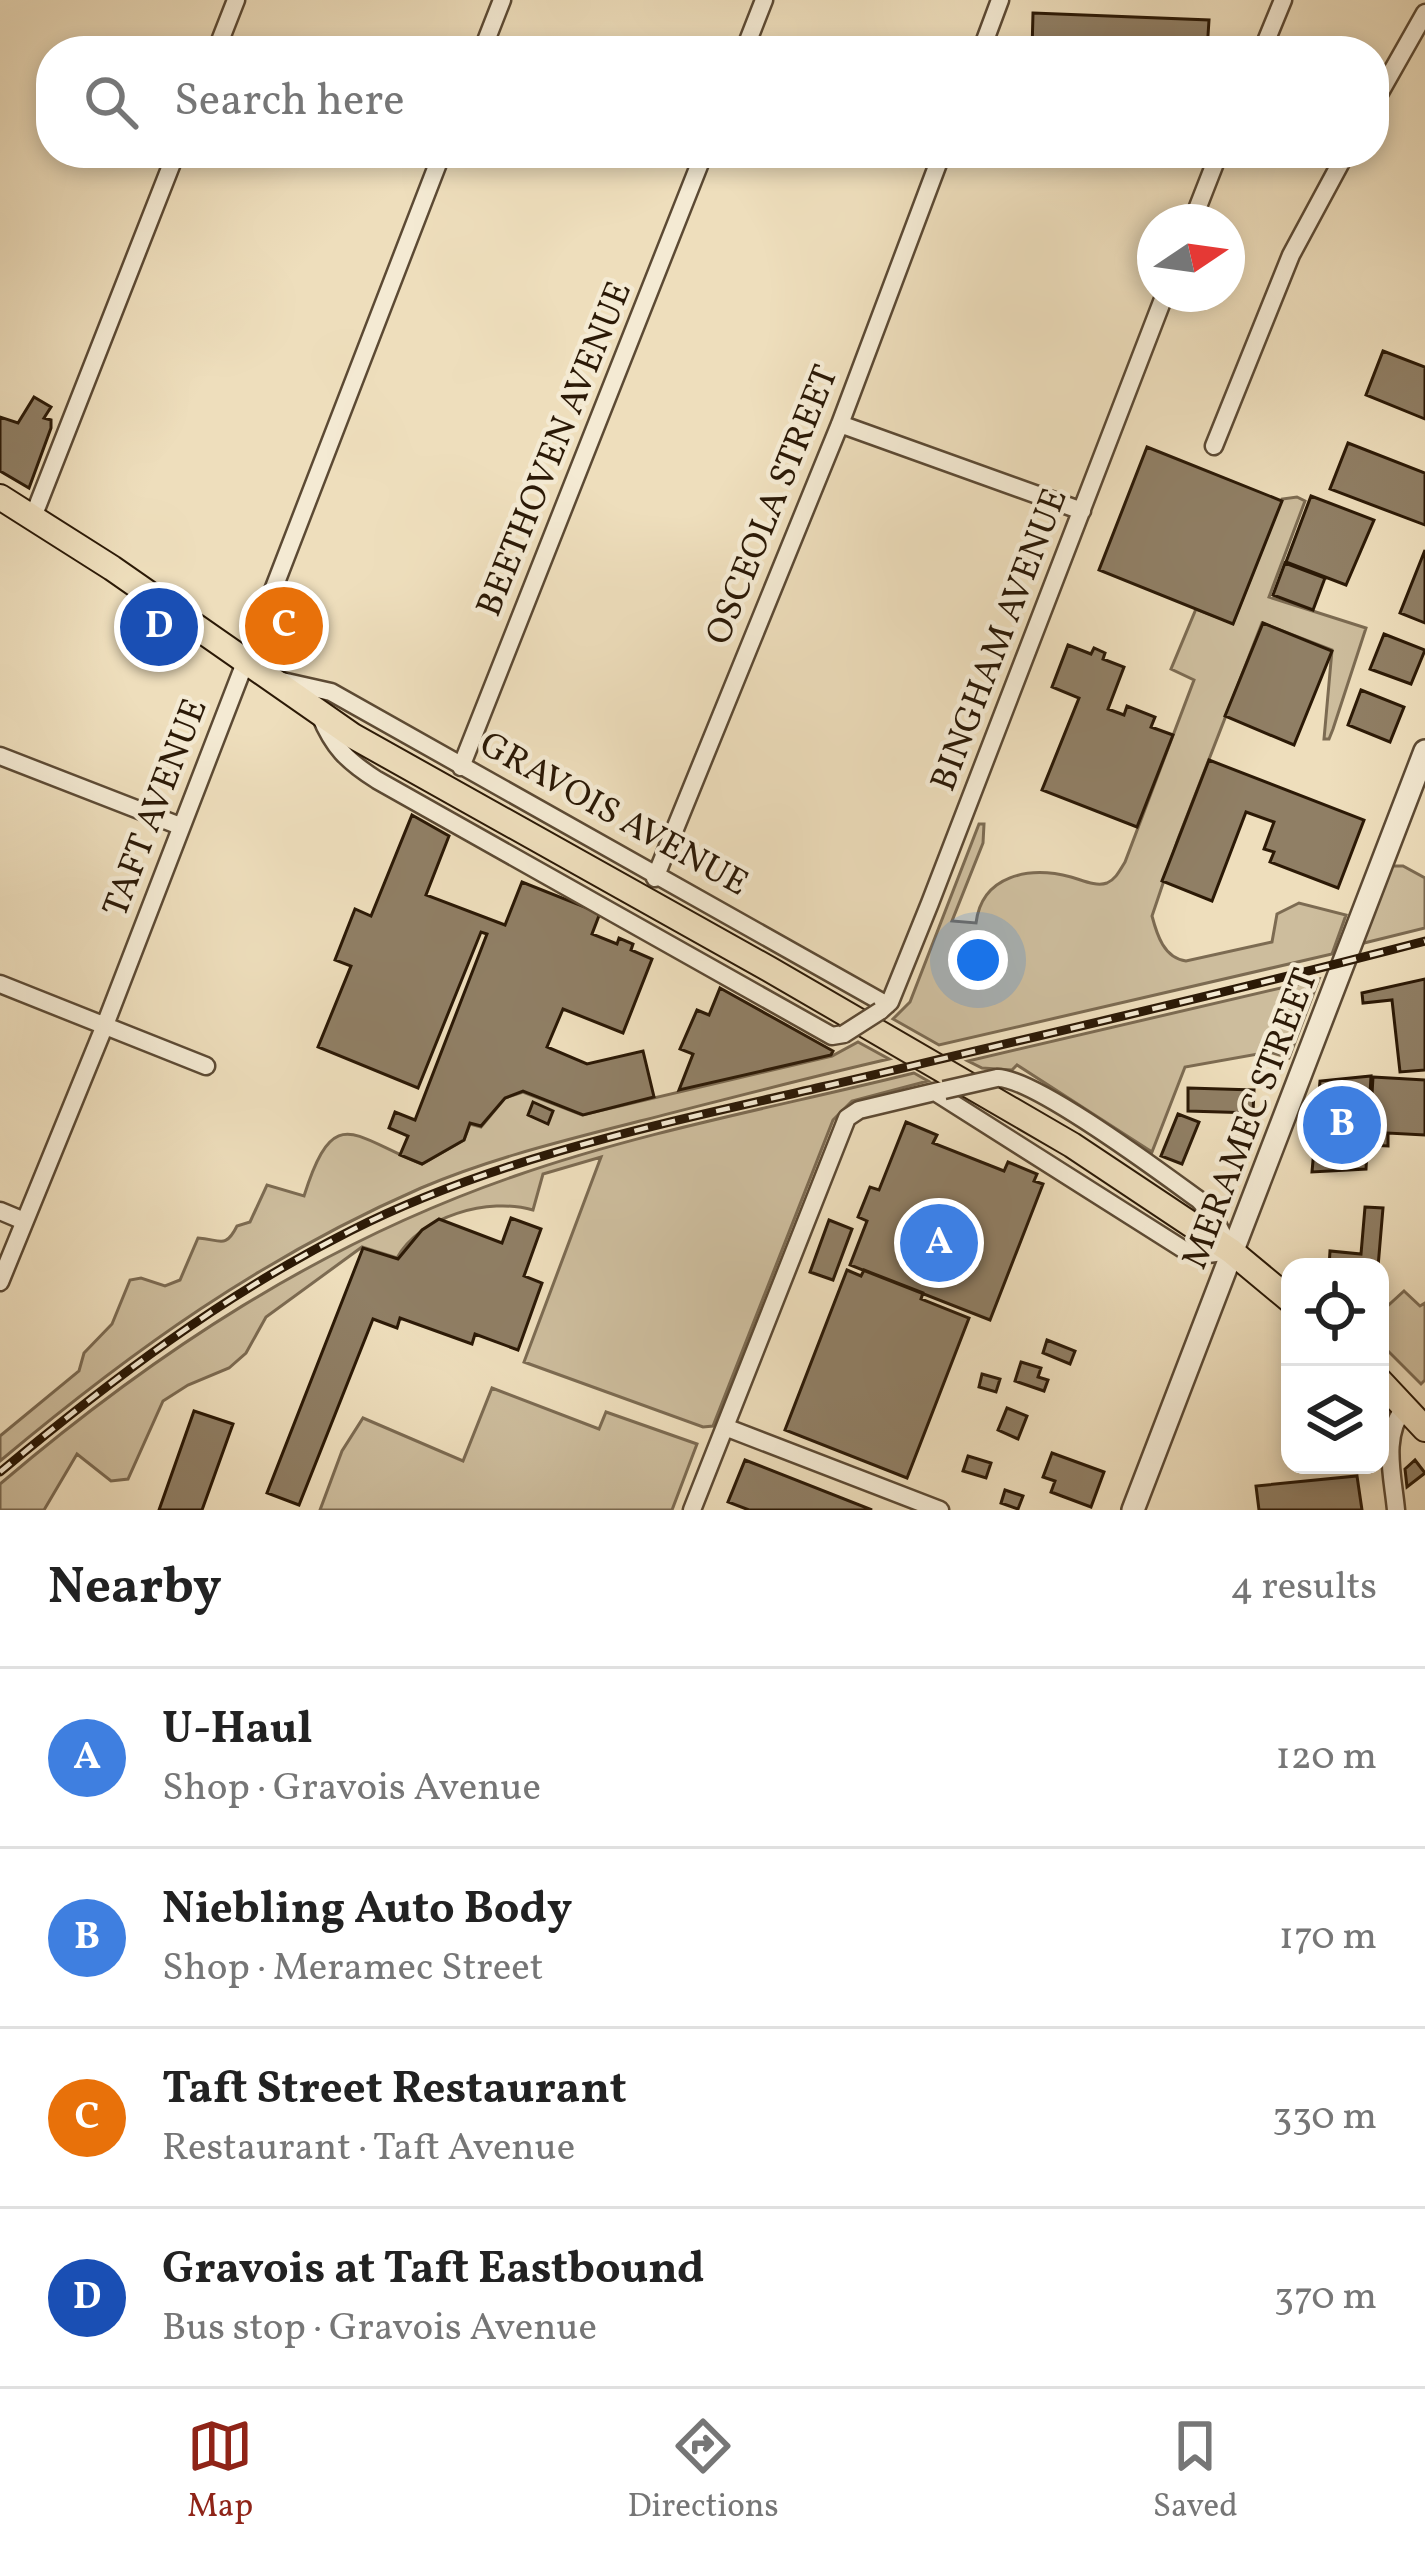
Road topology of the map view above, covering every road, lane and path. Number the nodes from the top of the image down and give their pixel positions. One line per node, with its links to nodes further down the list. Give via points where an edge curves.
1 (236, 0): 7 (street)
2 (502, 0): 8 (street)
3 (764, 0): 9 (street)
4 (1000, 0): 10 (street)
5 (1283, 0): 11 (street)
6 (1425, 13): 12 (street)
7 (222, 36)
8 (488, 36)
9 (751, 36)
10 (987, 36)
11 (1268, 36)
12 (1389, 77)
13 (170, 168): 25 (street)
14 (436, 168): 26 (street, TAFT AVENUE)
15 (698, 168): 31 (street, BEETHOVEN AVENUE)
16 (936, 168): 21 (street, OSCEOLA STREET)
17 (1213, 168): 19 (street)
18 (1338, 168): 22 (street, via 1291,255)
19 (1199, 204)
20 (1158, 312): 24 (street, BINGHAM AVENUE)
21 (840, 424): 24 (street); 33 (street, OSCEOLA STREET)
22 (1214, 446)
23 (0, 496): 25 (main road, GRAVOIS AVENUE)
24 (1082, 511): 35 (street, BINGHAM AVENUE)
25 (32, 517): 26 (main road, GRAVOIS AVENUE)
26 (246, 660): 27 (main road, GRAVOIS AVENUE); 32 (street, TAFT AVENUE)
27 (274, 680): 28 (main road, GRAVOIS AVENUE); 31 (street, GRAVOIS AVENUE, via 331,692)
28 (320, 714): 35 (street, GRAVOIS AVENUE, bridge, via 335,748 376,780 832,1036); 41 (main road, GRAVOIS AVENUE, via 1007,1105)
29 (1425, 751): 41 (street, MERAMEC STREET)
30 (0, 756): 32 (street)
31 (461, 767): 33 (street, GRAVOIS AVENUE)
32 (180, 826): 36 (street, TAFT AVENUE)
33 (655, 878): 35 (street, GRAVOIS AVENUE)
34 (0, 984): 36 (street)
35 (884, 1008)
36 (105, 1025): 37 (street); 40 (street, TAFT AVENUE)
37 (206, 1066)
38 (939, 1091): 41 (street, via 1186,1251); 41 (street, GRAVOIS AVENUE, bridge, via 1015,1080 1199,1200); 46 (street, via 848,1118)
39 (0, 1211): 40 (street)
40 (24, 1220): 42 (street, TAFT AVENUE)
41 (1231, 1251): 43 (main road, GRAVOIS AVENUE); 50 (street, MERAMEC STREET)
42 (0, 1282)
43 (1281, 1293)
44 (1389, 1391): 45 (main road)
45 (1405, 1407): 47 (main road); 51 (street, via 1390,1443)
46 (725, 1427): 48 (street); 49 (street)
47 (1425, 1429)
48 (692, 1510)
49 (940, 1510)
50 (1133, 1510)
51 (1396, 1510)

